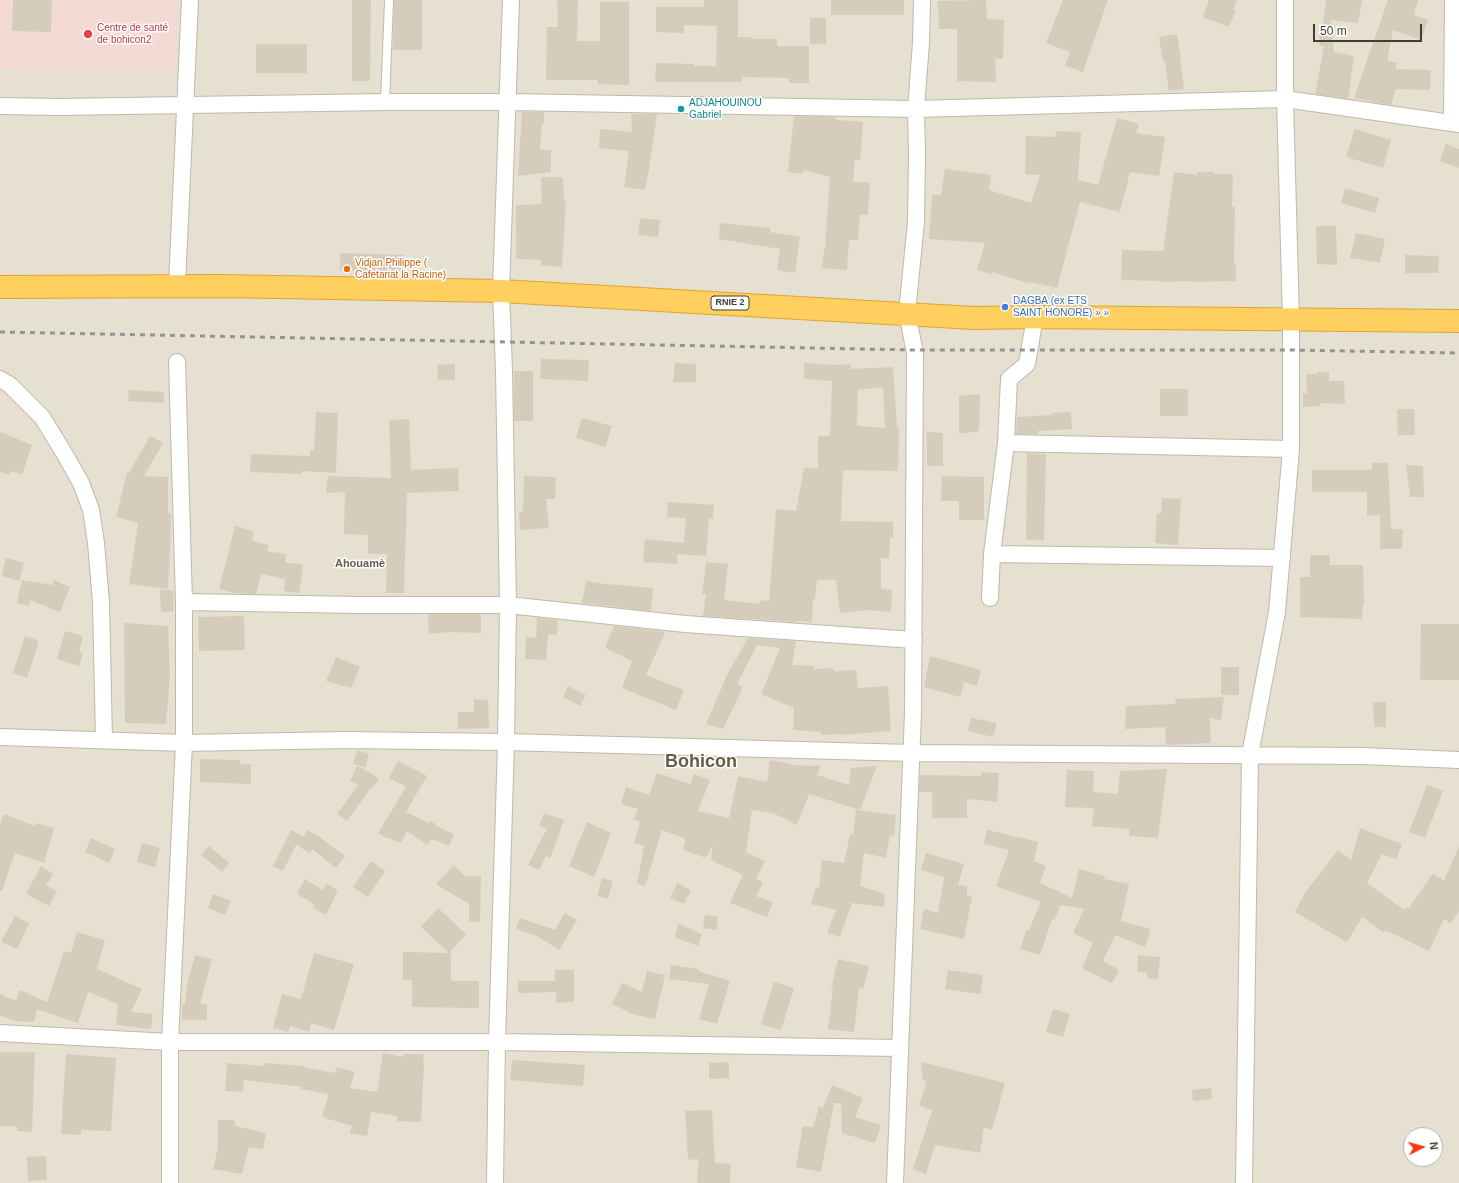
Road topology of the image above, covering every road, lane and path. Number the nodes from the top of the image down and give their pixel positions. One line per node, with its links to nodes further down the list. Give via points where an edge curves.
1 (190, 0): 11 (street)
2 (511, 0): 9 (street)
3 (922, 0): 12 (street)
4 (1285, 0): 7 (street)
5 (1453, 0): 13 (street)
6 (389, 1): 8 (lane)
7 (1286, 99): 12 (street); 13 (street); 19 (street)
8 (385, 102): 9 (street); 11 (street)
9 (508, 102): 12 (street); 16 (street)
10 (0, 106): 11 (street)
11 (184, 106): 14 (street)
12 (916, 109): 17 (street, via 916,222)
13 (1456, 124)
14 (177, 285): 15 (highway, RNIE 2); 16 (highway, RNIE 2)
15 (0, 288)
16 (501, 291): 17 (highway, RNIE 2); 29 (street)
17 (907, 314): 18 (highway, RNIE 2, via 974,318); 30 (street, via 915,353)
18 (1035, 317): 19 (highway, RNIE 2); 23 (street, via 1027,364 1009,379)
19 (1291, 320): 20 (highway, RNIE 2); 24 (street)
20 (1459, 321)
21 (177, 362): 28 (street)
22 (0, 379): 32 (street, via 10,385 42,417 81,483 91,510 101,602)
23 (1006, 443): 24 (street); 25 (street)
24 (1291, 449): 26 (street)
25 (992, 554): 26 (street); 27 (street)
26 (1282, 558): 36 (street, via 1276,612)
27 (990, 598)
28 (184, 602): 29 (street); 34 (street)
29 (508, 605): 30 (street, via 685,624); 33 (street)
30 (914, 640): 35 (street)
31 (0, 737): 32 (street)
32 (104, 740): 34 (street)
33 (506, 742): 34 (street, via 343,740); 35 (street); 40 (street)
34 (184, 743): 39 (street)
35 (911, 753): 36 (street); 41 (street)
36 (1250, 755): 37 (street); 45 (street)
37 (1459, 760)
38 (0, 1033): 39 (street)
39 (170, 1042): 40 (street); 42 (street)
40 (497, 1042): 41 (street); 43 (street)
41 (900, 1048): 44 (street)
42 (170, 1183)
43 (495, 1183)
44 (895, 1183)
45 (1244, 1183)

